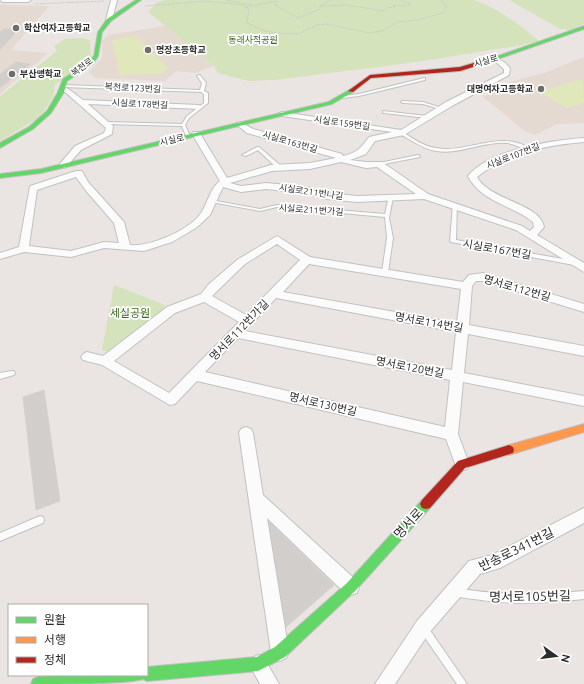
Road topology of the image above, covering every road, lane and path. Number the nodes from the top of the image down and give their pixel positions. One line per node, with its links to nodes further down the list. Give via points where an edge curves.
1 (2, 0): 8 (street)
2 (114, 0): 13 (street)
3 (226, 0): 10 (path)
4 (330, 0): 11 (path)
5 (402, 0): 11 (path, via 410,4 393,5 395,7 384,11 347,5)
6 (441, 0): 12 (path, via 448,7 443,13 397,22 382,31 369,32 326,24 317,25 298,34 264,31 247,23)
7 (105, 1): 8 (path)
8 (29, 2)
9 (135, 2): 12 (path, via 152,6 205,1); 13 (main road, 복천로)
10 (252, 5): 11 (path, via 276,1 276,5 298,18 320,9); 12 (path)
11 (320, 6)
12 (247, 7)
13 (108, 20): 18 (main road, 복천로, via 100,32 96,56 91,63 64,80)
14 (584, 26): 15 (main road, 시실로)
15 (494, 59): 20 (main road, 시실로, via 449,70 370,77); 24 (street, via 505,65 507,74)
16 (199, 76): 19 (lane, via 204,83)
17 (424, 79): 20 (lane, 시실로)
18 (63, 88): 19 (lane, 복천로123번길); 22 (street, 시실로178번길); 34 (main road, 복천로, via 44,119)
19 (202, 91): 23 (lane, via 206,93 206,103)
20 (342, 97): 26 (main road, 시실로)
21 (403, 102): 24 (lane, via 423,103)
22 (81, 103): 23 (street, 시실로178번길); 28 (street, 시실로178번길)
23 (199, 107): 30 (lane)
24 (443, 109): 27 (street)
25 (384, 112): 27 (lane)
26 (282, 114): 29 (main road, 시실로); 31 (street, 시실로159번길)
27 (427, 117): 31 (street)
28 (106, 123): 30 (lane, 시실로178번길); 40 (street, 시실로178번길, via 110,128 108,134 78,148)
29 (240, 124): 32 (main road, 시실로); 38 (street, 시실로163번길, via 250,131 339,156)
30 (183, 126): 32 (lane)
31 (401, 132): 35 (lane, via 437,150 506,142 520,144); 38 (street, via 372,139 359,154)
32 (192, 135): 40 (main road, 시실로); 43 (street)
33 (584, 140): 35 (street, 시실로107번길, via 554,142)
34 (0, 146)
35 (528, 149): 50 (street, 시실로107번길, via 480,169 472,176 478,188 538,221 539,228)
36 (244, 155): 41 (lane, via 258,148)
37 (418, 156): 39 (lane)
38 (341, 159): 39 (street); 41 (street, via 310,166)
39 (380, 164): 45 (street, 시실로167번길)
40 (63, 165): 42 (main road, 시실로, via 41,171)
41 (274, 168): 43 (street); 44 (street)
42 (0, 176)
43 (225, 182): 44 (street, 시실로211번나길, via 226,185 241,189 266,186); 47 (street, via 219,186)
44 (287, 188): 46 (street, 시실로211번나길, via 327,196)
45 (425, 196): 46 (street, 시실로211번나길); 48 (street, 시실로167번길)
46 (390, 197): 49 (lane)
47 (211, 202): 49 (lane, 시실로211번가길, via 260,210 276,206); 51 (street, via 205,215 176,236 140,249)
48 (455, 205): 50 (street, 시실로167번길); 55 (lane, 시실로167번길, via 453,241)
49 (387, 216): 56 (lane, via 390,238)
50 (532, 235): 55 (street, 시실로167번길)
51 (125, 246): 52 (street, via 104,245 71,254); 52 (street, via 120,223 80,178 79,173 33,188)
52 (24, 248): 53 (street)
53 (0, 256)
54 (307, 260): 56 (street, 명서로112번길); 58 (street, 명서로112번가길); 59 (street, 명서로112번길, via 277,239 241,262)
55 (581, 266)
56 (384, 272): 57 (street, 명서로112번길)
57 (467, 286): 60 (street, 명서로112번길, via 468,280 473,277 483,277); 62 (street)
58 (274, 294): 61 (street, 명서로112번가길); 62 (street, 명서로114번길)
59 (205, 297): 61 (street); 66 (street, 명서로112번길, via 171,310)
60 (584, 308)
61 (247, 321): 63 (street, 명서로112번가길)
62 (462, 328): 64 (street, 명서로114번길); 70 (street)
63 (236, 333): 68 (street, 명서로112번가길); 70 (street, 명서로120번길)
64 (584, 351)
65 (88, 357): 66 (street)
66 (105, 361): 68 (street, 명서로112번가길, via 170,400)
67 (12, 373): 69 (lane)
68 (194, 375): 74 (street, 명서로130번길)
69 (0, 376)
70 (457, 376): 71 (street, 명서로120번길); 74 (street)
71 (584, 401)
72 (584, 428): 75 (main road)
73 (246, 433): 76 (street)
74 (451, 434): 75 (street)
75 (462, 464): 80 (main road, 명서로)
76 (255, 497): 80 (street); 84 (street)
77 (584, 515): 81 (street, 반송로341번길, via 494,562 475,567)
78 (40, 520): 79 (lane)
79 (0, 537)
80 (351, 587): 84 (main road, 명서로)
81 (453, 591): 82 (lane, 명서로105번길, via 510,600); 83 (street, 반송로341번길)
82 (584, 595)
83 (423, 628): 90 (street, 반송로341번길); 91 (lane)
84 (280, 652): 85 (main road, 명서로)
85 (258, 664): 86 (main road, 명서로); 89 (street)
86 (148, 674)
87 (127, 676): 88 (main road)
88 (38, 684)
89 (270, 684)
90 (384, 684)
91 (462, 684)

